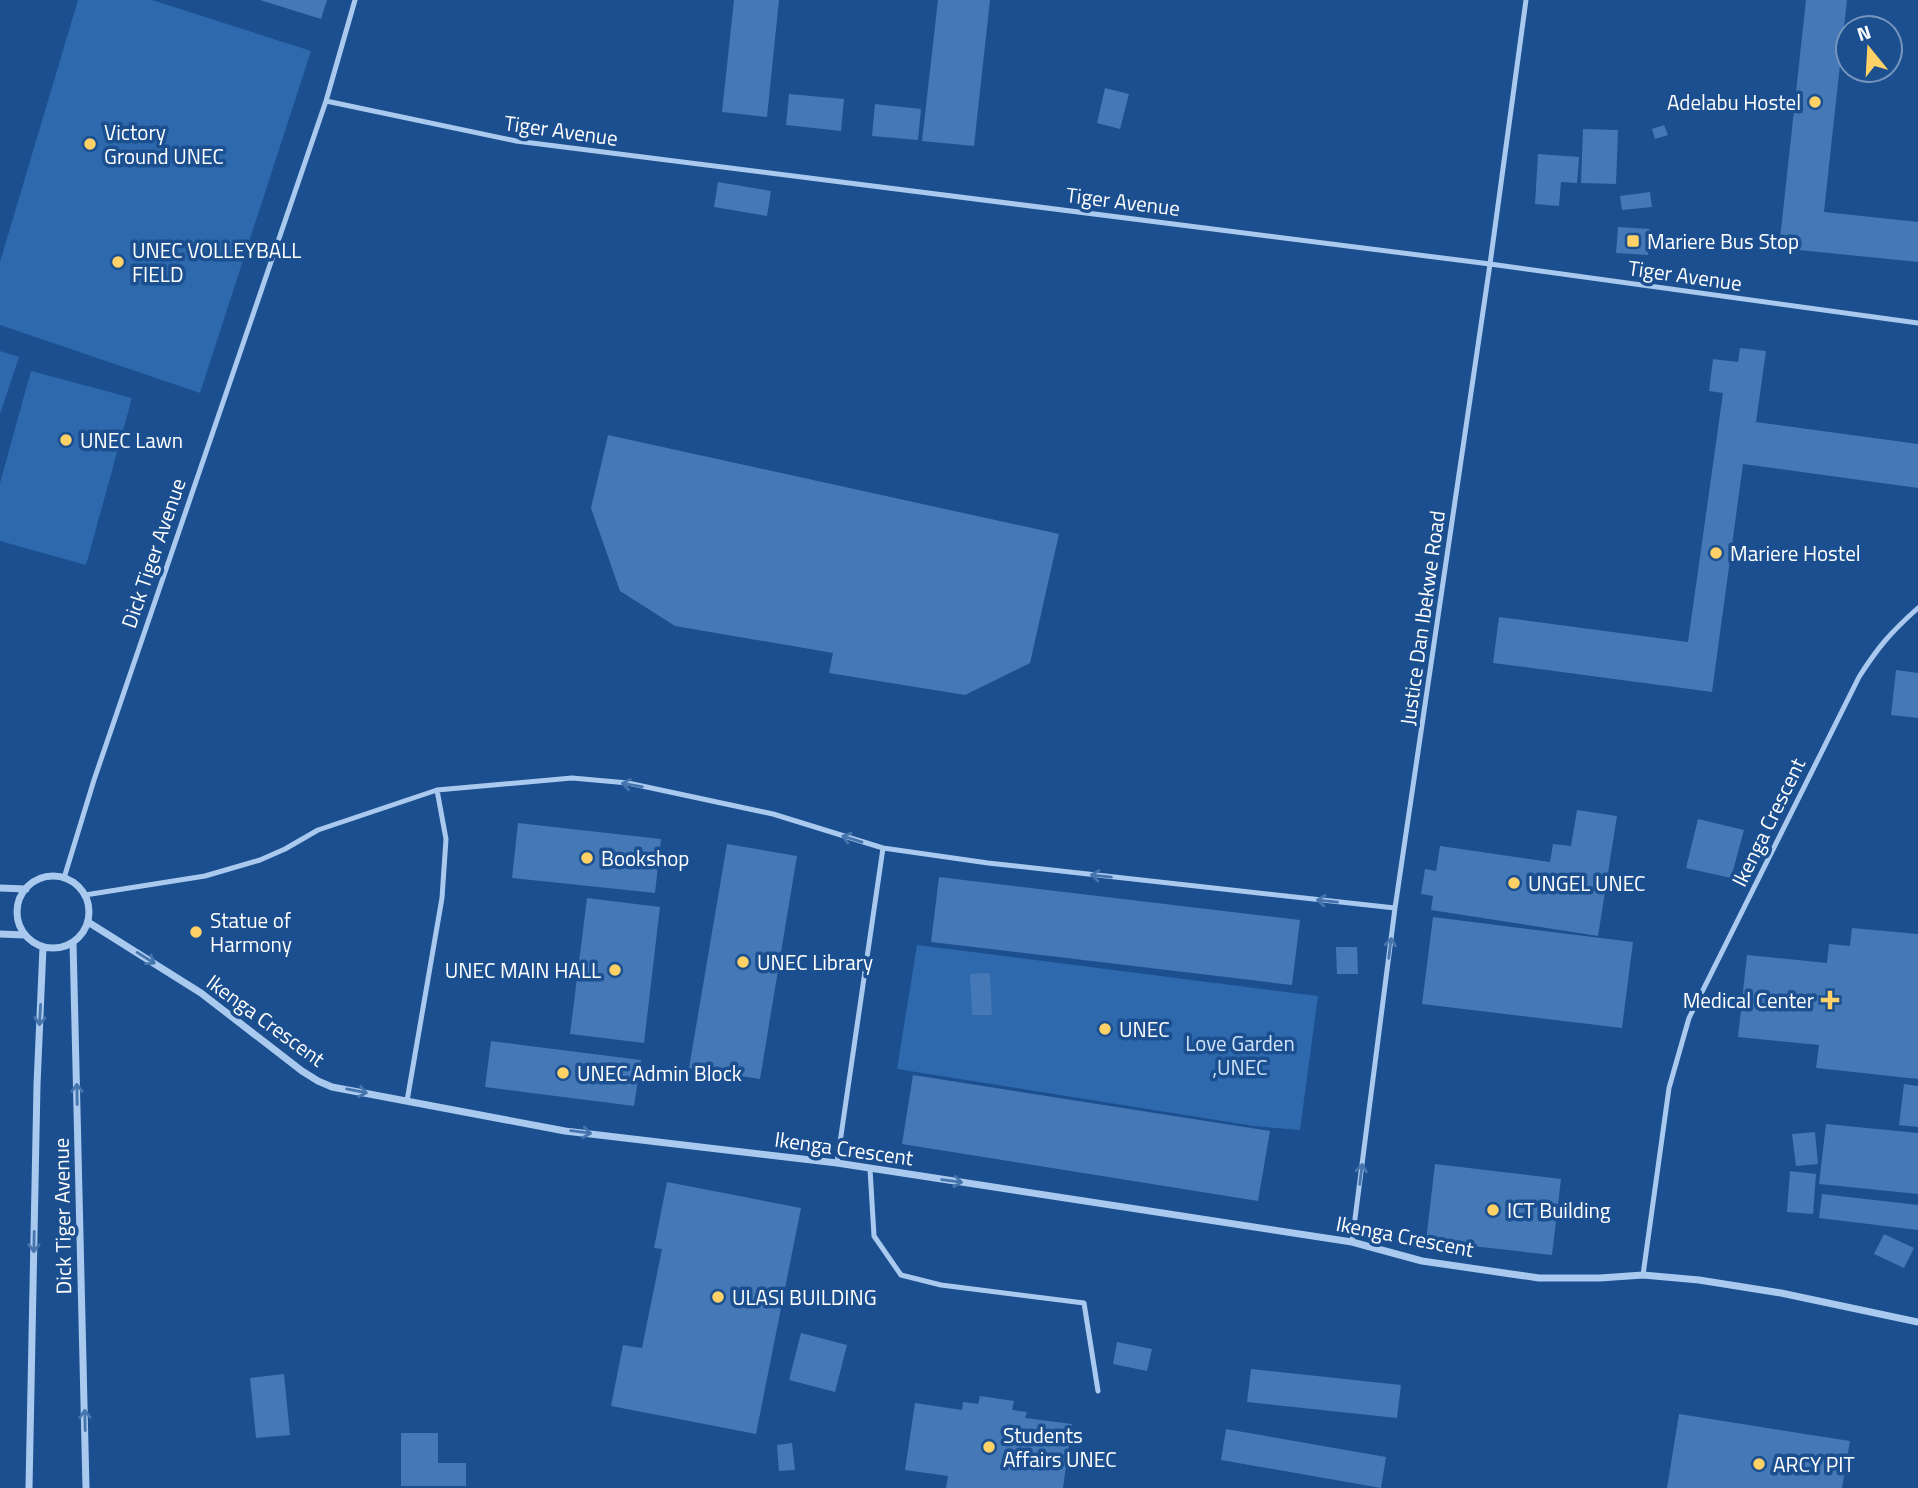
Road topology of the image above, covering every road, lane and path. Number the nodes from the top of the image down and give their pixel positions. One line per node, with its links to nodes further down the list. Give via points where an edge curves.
1 (355, 0): 3 (lane, Dick Tiger Avenue)
2 (1526, 0): 4 (lane, Justice Dan Ibekwe Road)
3 (326, 101): 4 (lane, Tiger Avenue, via 516,141); 9 (lane, Dick Tiger Avenue)
4 (1490, 264): 5 (lane, Tiger Avenue); 13 (lane, Justice Dan Ibekwe Road)
5 (1918, 323)
6 (1918, 608): 23 (lane, Ikenga Crescent, via 1884,640 1859,677 1689,1018 1669,1088)
7 (437, 790): 8 (lane, one-way to 7, via 773,814 628,783 572,778); 12 (lane, via 318,830 260,860 205,876); 19 (lane, via 446,839 442,898)
8 (883, 848): 13 (lane, one-way to 8); 20 (lane)
9 (64, 878): 11 (street, via 36,880); 12 (street)
10 (0, 888): 11 (street)
11 (26, 889): 16 (street, via 17,912)
12 (85, 895): 14 (street)
13 (1395, 908): 22 (lane, Justice Dan Ibekwe Road, one-way to 13)
14 (88, 922): 17 (street); 19 (street, Ikenga Crescent, one-way to 19, via 201,993 318,1082)
15 (0, 934): 16 (street)
16 (25, 935): 18 (street)
17 (73, 942): 18 (street, via 59,948); 27 (street, Dick Tiger Avenue, one-way to 17)
18 (43, 947): 26 (street, Dick Tiger Avenue, one-way to 26)
19 (407, 1101): 20 (street, Ikenga Crescent, one-way to 20, via 565,1131)
20 (837, 1163): 21 (street, Ikenga Crescent)
21 (870, 1169): 22 (street, Ikenga Crescent, one-way to 22); 25 (lane, via 874,1236 901,1275 941,1285 1084,1303)
22 (1352, 1242): 23 (street, Ikenga Crescent, via 1422,1261 1539,1278)
23 (1643, 1275): 24 (street, Ikenga Crescent, via 1781,1293)
24 (1918, 1322)
25 (1098, 1391)
26 (29, 1488)
27 (86, 1488)

